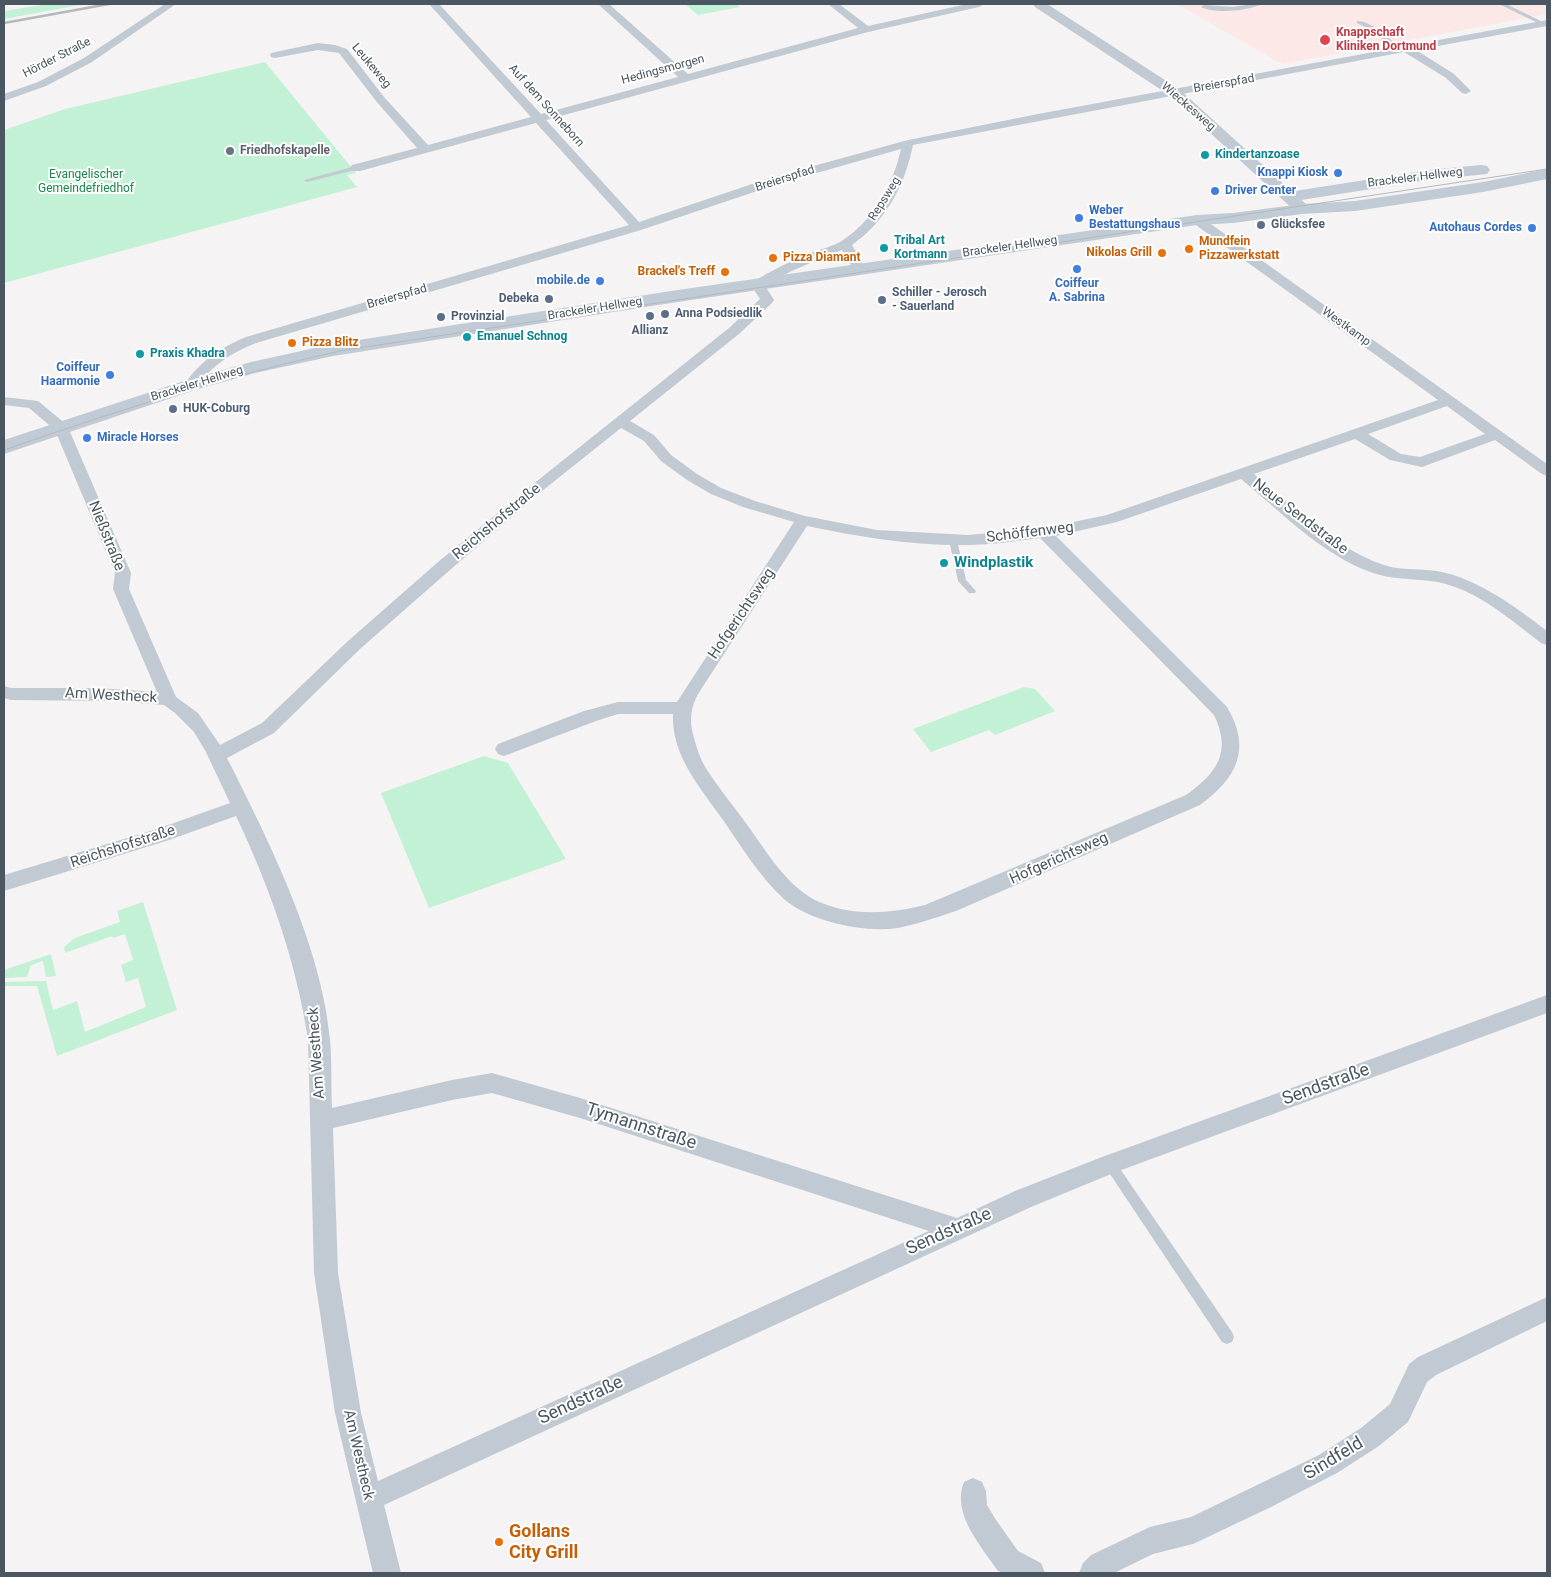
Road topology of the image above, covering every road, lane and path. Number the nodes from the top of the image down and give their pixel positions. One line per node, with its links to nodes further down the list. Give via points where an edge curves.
1 (171, 4): 18 (street, Hörder Straße, via 88,60 42,84)
2 (434, 4): 19 (street, Auf dem Sonneborn)
3 (603, 4): 15 (street)
4 (833, 4): 12 (street)
5 (979, 4): 12 (street, Hedingsmorgen)
6 (1038, 4): 17 (street, Wieckesweg)
7 (1259, 4): 9 (lane, via 1244,9)
8 (1502, 4): 11 (lane)
9 (1204, 7)
10 (1359, 22): 13 (lane)
11 (1546, 24): 13 (street, Breierspfad)
12 (866, 29): 15 (street, Hedingsmorgen)
13 (1403, 50): 16 (street, via 1450,76); 17 (street, Breierspfad)
14 (275, 55): 21 (street, Leukeweg, via 319,47 337,48)
15 (686, 78): 19 (street, Hedingsmorgen)
16 (1466, 91)
17 (1174, 92): 20 (street, Breierspfad); 26 (street, Wieckesweg)
18 (4, 98)
19 (539, 117): 21 (street, Hedingsmorgen); 28 (street, Auf dem Sonneborn)
20 (908, 143): 28 (street, Breierspfad, via 783,179); 29 (street, Repsweg, via 900,175 880,210)
21 (425, 149): 23 (street, Hedingsmorgen)
22 (1547, 162): 26 (main road, Brackeler Hellweg, via 1324,190)
23 (356, 168): 25 (lane)
24 (1547, 174): 26 (main road, Brackeler Hellweg, via 1355,206)
25 (307, 180)
26 (1296, 203): 27 (main road, Brackeler Hellweg, via 1233,218)
27 (1197, 220): 30 (main road, Brackeler Hellweg); 34 (street, Westkamp)
28 (637, 227): 32 (street, Breierspfad, via 251,340 207,363)
29 (845, 244): 30 (street); 31 (street, Repsweg, via 778,272)
30 (860, 269): 31 (main road, Brackeler Hellweg)
31 (758, 285): 32 (main road, Brackeler Hellweg, via 333,350); 35 (street, Reichshofstraße, via 767,300 734,331)
32 (191, 385): 36 (main road, Brackeler Hellweg)
33 (4, 401): 36 (street, via 34,404)
34 (1449, 401): 37 (street, Schöffenweg); 38 (street, Westkamp)
35 (620, 422): 42 (street, Schöffenweg, via 649,438 677,467 716,491); 51 (street, Reichshofstraße, via 444,566 354,645 268,728)
36 (62, 428): 39 (main road, Brackeler Hellweg); 48 (street, Nießstraße, via 123,573 121,589)
37 (1358, 434): 38 (street, via 1387,454 1411,463); 41 (street, Schöffenweg)
38 (1496, 435): 40 (street, Westkamp)
39 (4, 447)
40 (1547, 471)
41 (1243, 473): 43 (street, Schöffenweg, via 1111,519); 46 (street, Neue Sendstraße, via 1328,541 1360,561 1385,571 1439,577 1460,584 1516,616)
42 (803, 520): 44 (street, Schöffenweg, via 877,534); 49 (street, Hofgerichtsweg, via 700,676)
43 (1044, 533): 44 (street, Schöffenweg); 49 (street, Hofgerichtsweg, via 1205,693 1227,720 1232,743 1228,765 1214,785 1193,800 985,891 926,913 878,921 843,917 806,904 776,878 696,766 684,732)
44 (953, 540): 45 (lane, via 962,581)
45 (972, 592)
46 (1547, 639)
47 (4, 692): 48 (street, Am Westheck, via 128,695)
48 (169, 700): 51 (street, Am Westheck, via 187,712)
49 (683, 708): 50 (street, via 611,710)
50 (504, 749)
51 (216, 756): 52 (street, Am Westheck)
52 (242, 807): 53 (street, Reichshofstraße); 55 (street, Am Westheck, via 267,859 307,973 319,1039)
53 (4, 883)
54 (1547, 1004): 56 (street, Sendstraße)
55 (321, 1121): 57 (street, Tymannstraße, via 492,1083); 61 (street, Am Westheck, via 326,1273 348,1412)
56 (1110, 1164): 57 (street, Sendstraße); 59 (lane)
57 (955, 1228): 61 (street, Sendstraße)
58 (1547, 1309): 64 (street, Sindfeld, via 1427,1366 1418,1373 1399,1412 1370,1437 1328,1464 1193,1530 1150,1540 1101,1564)
59 (1227, 1337)
60 (973, 1491): 63 (street, via 974,1507 986,1530 1008,1561)
61 (368, 1500): 62 (street, Am Westheck)
62 (387, 1573)
63 (1031, 1573)
64 (1093, 1573)

